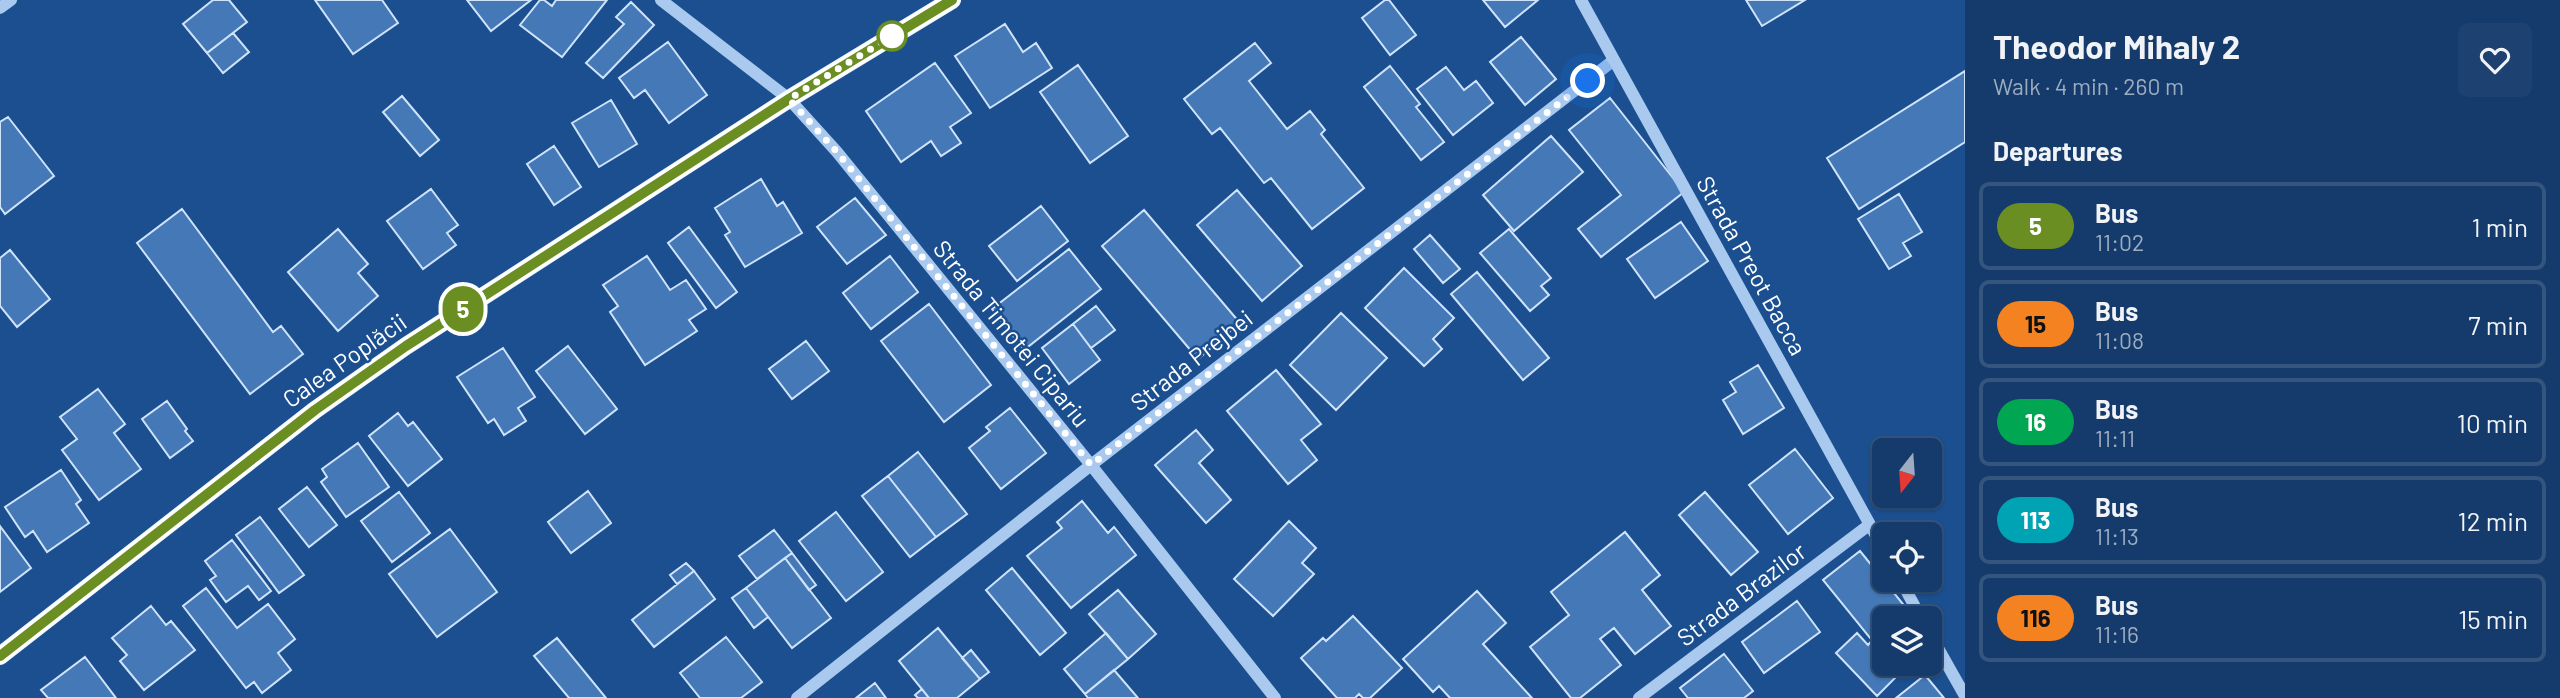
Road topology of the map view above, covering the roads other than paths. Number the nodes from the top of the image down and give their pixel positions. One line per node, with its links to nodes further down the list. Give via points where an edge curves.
1 (11, 0): 6 (street)
2 (661, 0): 5 (street, Strada Timotei Cipariu)
3 (952, 0): 8 (main road, Calea Poplăcii)
4 (1581, 0): 7 (street, Strada Preot Bacca)
5 (675, 4): 8 (street, Strada Timotei Cipariu)
6 (0, 8)
7 (1614, 60): 9 (street, Strada Prejbei); 10 (street, Strada Preot Bacca)
8 (789, 99): 9 (street, Strada Timotei Cipariu); 13 (main road, Calea Poplăcii, via 406,346 315,410)
9 (1091, 465): 15 (street, Strada Prejbei); 16 (street, Strada Timotei Cipariu)
10 (1870, 525): 11 (street, Strada Preot Bacca); 17 (street, Strada Brazilor)
11 (1872, 529)
12 (1942, 655): 14 (street)
13 (0, 656)
14 (1965, 696)
15 (797, 698)
16 (1275, 698)
17 (1639, 698)

